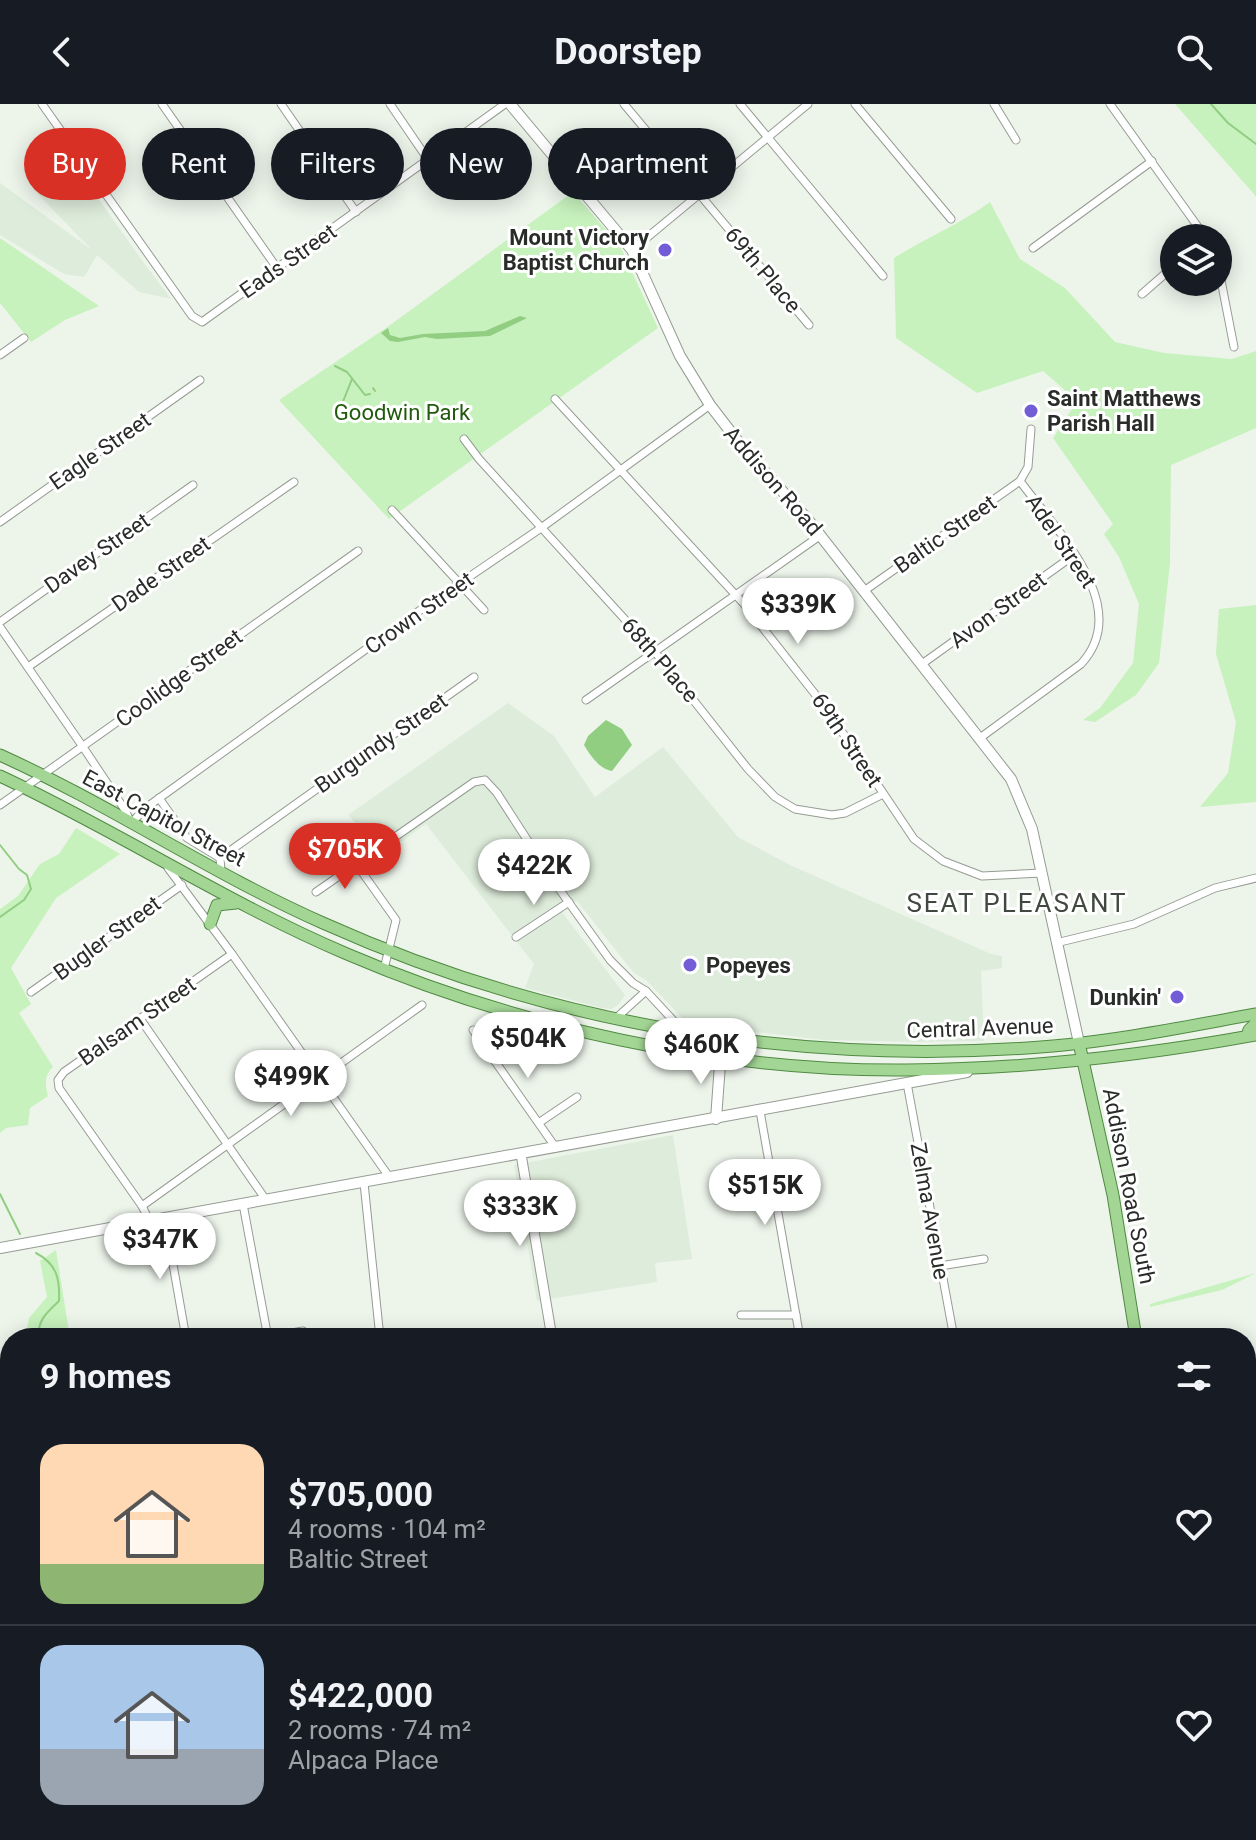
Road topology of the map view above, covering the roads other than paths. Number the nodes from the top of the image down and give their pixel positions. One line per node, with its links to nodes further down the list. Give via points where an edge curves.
1 (42, 104): 27 (street, Eads Street, via 197,321)
2 (162, 104): 27 (street)
3 (281, 104): 22 (street)
4 (390, 104): 16 (street)
5 (507, 104): 12 (street, Eads Street); 26 (main road, Addison Road)
6 (624, 104): 13 (street, 69th Place)
7 (740, 104): 14 (street)
8 (808, 104): 14 (street)
9 (855, 104): 23 (street)
10 (994, 104): 15 (street)
11 (1110, 104): 17 (street)
12 (474, 128)
13 (644, 128)
14 (768, 137): 18 (street); 28 (street)
15 (1016, 140)
16 (420, 148)
17 (1152, 161): 24 (street); 25 (street)
18 (736, 163)
19 (420, 167): 22 (street, Eads Street)
20 (692, 200): 26 (street)
21 (706, 200): 32 (street, 69th Place)
22 (356, 212): 27 (street, Eads Street)
23 (951, 219)
24 (1196, 224)
25 (1033, 248)
26 (632, 250): 38 (main road, Addison Road, via 680,356)
27 (277, 268)
28 (883, 276)
29 (1160, 278): 30 (street)
30 (1142, 294)
31 (1224, 296): 34 (street)
32 (809, 325)
33 (24, 338): 35 (street)
34 (1234, 347)
35 (0, 355)
36 (200, 380): 46 (street, Eagle Street)
37 (555, 399): 41 (street, 69th Street)
38 (710, 405): 41 (street, Crown Street); 48 (main road, Addison Road)
39 (1031, 429): 42 (street, Baltic Street, via 1028,467)
40 (464, 439): 47 (street, 68th Place)
41 (621, 472): 47 (street, Crown Street); 53 (street, 69th Street)
42 (1020, 481): 50 (street, Adel Street); 52 (street, Baltic Street)
43 (294, 482): 58 (street, Dade Street)
44 (193, 485): 55 (street, Davey Street)
45 (392, 510): 51 (street)
46 (0, 522)
47 (541, 528): 51 (street, Crown Street); 56 (street, 68th Place)
48 (821, 535): 52 (main road, Addison Road); 53 (street)
49 (358, 551): 62 (street, Coolidge Street)
50 (1074, 555): 57 (street, Avon Street); 61 (street, Adel Street, via 1100,607 1092,648 1076,669)
51 (459, 585): 54 (street); 68 (street, Crown Street)
52 (864, 591): 57 (main road, Addison Road)
53 (736, 595): 56 (street); 67 (street, 69th Street, via 811,686)
54 (484, 610)
55 (0, 624): 58 (street)
56 (654, 651): 60 (street); 67 (street, 68th Place, via 748,769 784,803 832,815)
57 (922, 664): 61 (main road, Addison Road)
58 (28, 667): 62 (street)
59 (474, 677): 72 (street, Burgundy Street)
60 (586, 700)
61 (980, 738): 75 (main road, Addison Road, via 1019,795)
62 (83, 747): 64 (street, Coolidge Street); 70 (street)
63 (0, 755): 64 (main road, East Capitol Street)
64 (42, 775): 66 (street, Coolidge Street); 70 (main road, East Capitol Street)
65 (0, 776): 66 (main road, East Capitol Street)
66 (24, 787): 69 (street, Coolidge Street); 71 (main road, East Capitol Street)
67 (883, 794): 75 (street, 69th Street, via 914,839 955,867 992,878)
68 (159, 798): 70 (street, Crown Street); 72 (street, via 187,838)
69 (0, 805)
70 (131, 823): 74 (main road, East Capitol Street)
71 (156, 857): 77 (street); 80 (main road, East Capitol Street)
72 (220, 858): 74 (street)
73 (357, 865): 78 (street); 79 (street, via 474,782 485,780); 84 (street, via 396,920)
74 (221, 871): 84 (main road, East Capitol Street)
75 (1042, 873): 83 (main road, Addison Road)
76 (1256, 878): 83 (street, via 1227,884 1134,924)
77 (182, 885): 81 (street); 88 (street, Bugler Street)
78 (316, 892)
79 (569, 902): 82 (street); 87 (street, via 610,960)
80 (241, 903): 81 (main road, via 217,905); 86 (main road, East Capitol Street)
81 (210, 924): 85 (street)
82 (516, 937)
83 (1056, 943): 98 (main road, Addison Road)
84 (389, 951): 86 (street); 91 (main road, East Capitol Street, via 510,993)
85 (232, 954): 92 (street, Balsam Street); 102 (street)
86 (384, 969): 99 (main road, East Capitol Street, via 579,1030)
87 (646, 991): 91 (street); 95 (street)
88 (31, 992)
89 (422, 1005): 102 (street)
90 (1256, 1014): 98 (main road, Central Avenue)
91 (615, 1019): 95 (main road, East Capitol Street)
92 (141, 1020): 108 (street); 115 (street, Balsam Street, via 61,1076 58,1086)
93 (1256, 1023): 96 (main road, via 1249,1030)
94 (473, 1030): 107 (street)
95 (685, 1032): 97 (main road, East Capitol Street)
96 (1251, 1036): 100 (main road, Central Avenue)
97 (722, 1037): 98 (main road, Central Avenue, via 905,1052); 99 (main road)
98 (1079, 1043): 100 (main road, Addison Road South)
99 (721, 1056): 101 (main road, Central Avenue, via 841,1068); 106 (main road)
100 (1083, 1061): 101 (main road, Central Avenue); 129 (main road, Addison Road South, via 1113,1195)
101 (988, 1068): 103 (main road)
102 (320, 1078): 108 (street); 111 (street)
103 (907, 1083): 105 (main road); 120 (street, Zelma Avenue)
104 (577, 1097): 107 (street)
105 (760, 1111): 106 (main road); 122 (street)
106 (716, 1119): 109 (main road)
107 (540, 1122): 109 (street)
108 (228, 1144): 113 (street); 115 (street)
109 (556, 1148): 110 (main road)
110 (521, 1154): 111 (main road); 126 (street)
111 (390, 1178): 112 (main road)
112 (364, 1183): 113 (main road); 125 (street)
113 (266, 1200): 114 (main road)
114 (243, 1204): 116 (main road); 124 (street)
115 (142, 1206): 117 (street)
116 (165, 1219): 117 (main road); 123 (street)
117 (150, 1222): 118 (main road)
118 (0, 1248)
119 (984, 1259): 120 (street)
120 (940, 1266): 128 (street, Zelma Avenue)
121 (741, 1315): 122 (street)
122 (796, 1315): 127 (street)
123 (184, 1328)
124 (266, 1328)
125 (379, 1328)
126 (550, 1328)
127 (798, 1328)
128 (952, 1328)
129 (1134, 1328)

